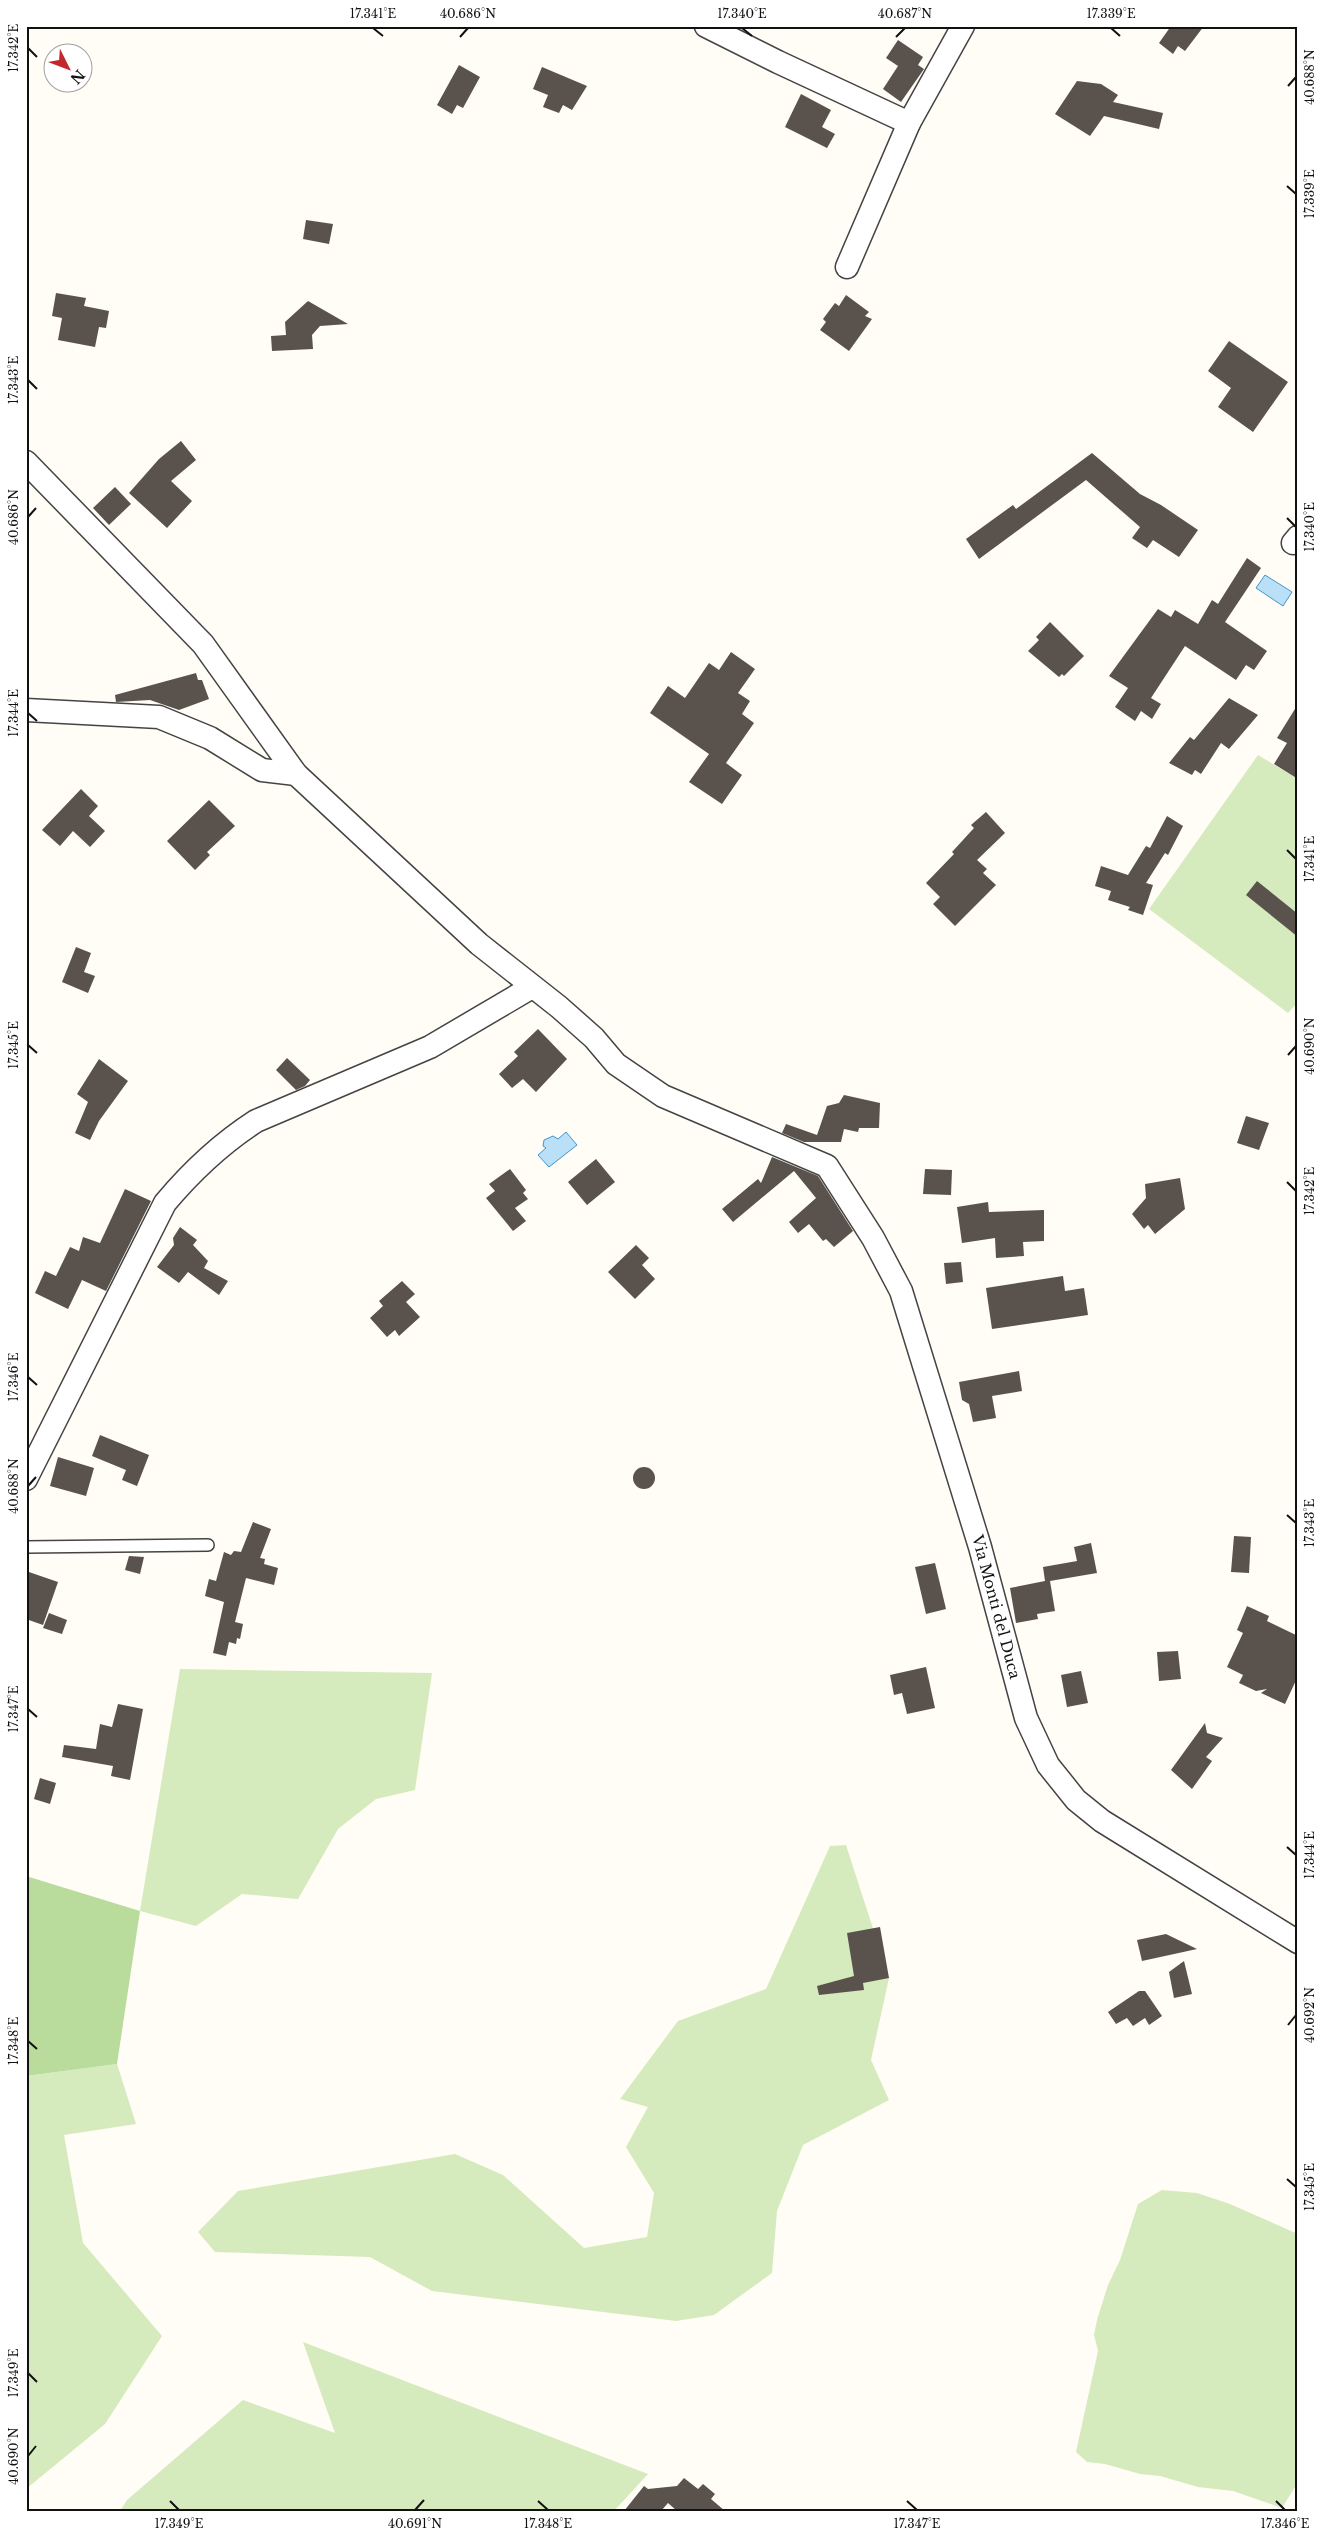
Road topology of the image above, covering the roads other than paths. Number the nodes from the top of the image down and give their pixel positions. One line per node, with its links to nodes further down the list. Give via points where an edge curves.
1 (706, 26): 3 (street)
2 (964, 26): 3 (street)
3 (909, 123): 4 (street)
4 (847, 267)
5 (26, 462): 7 (street, via 203,644)
6 (26, 710): 7 (street, via 159,717 210,738 262,770)
7 (296, 774): 8 (street, via 479,944)
8 (532, 986): 9 (street, via 430,1047 256,1121 233,1136 177,1188 165,1203); 12 (street, Via Monti del Duca, via 594,1038 616,1064 663,1096 827,1166 873,1238 901,1291 980,1547 1026,1718 1048,1765 1076,1800 1102,1821)
9 (26, 1478)
10 (208, 1545): 11 (lane)
11 (26, 1547)
12 (1298, 1942)

